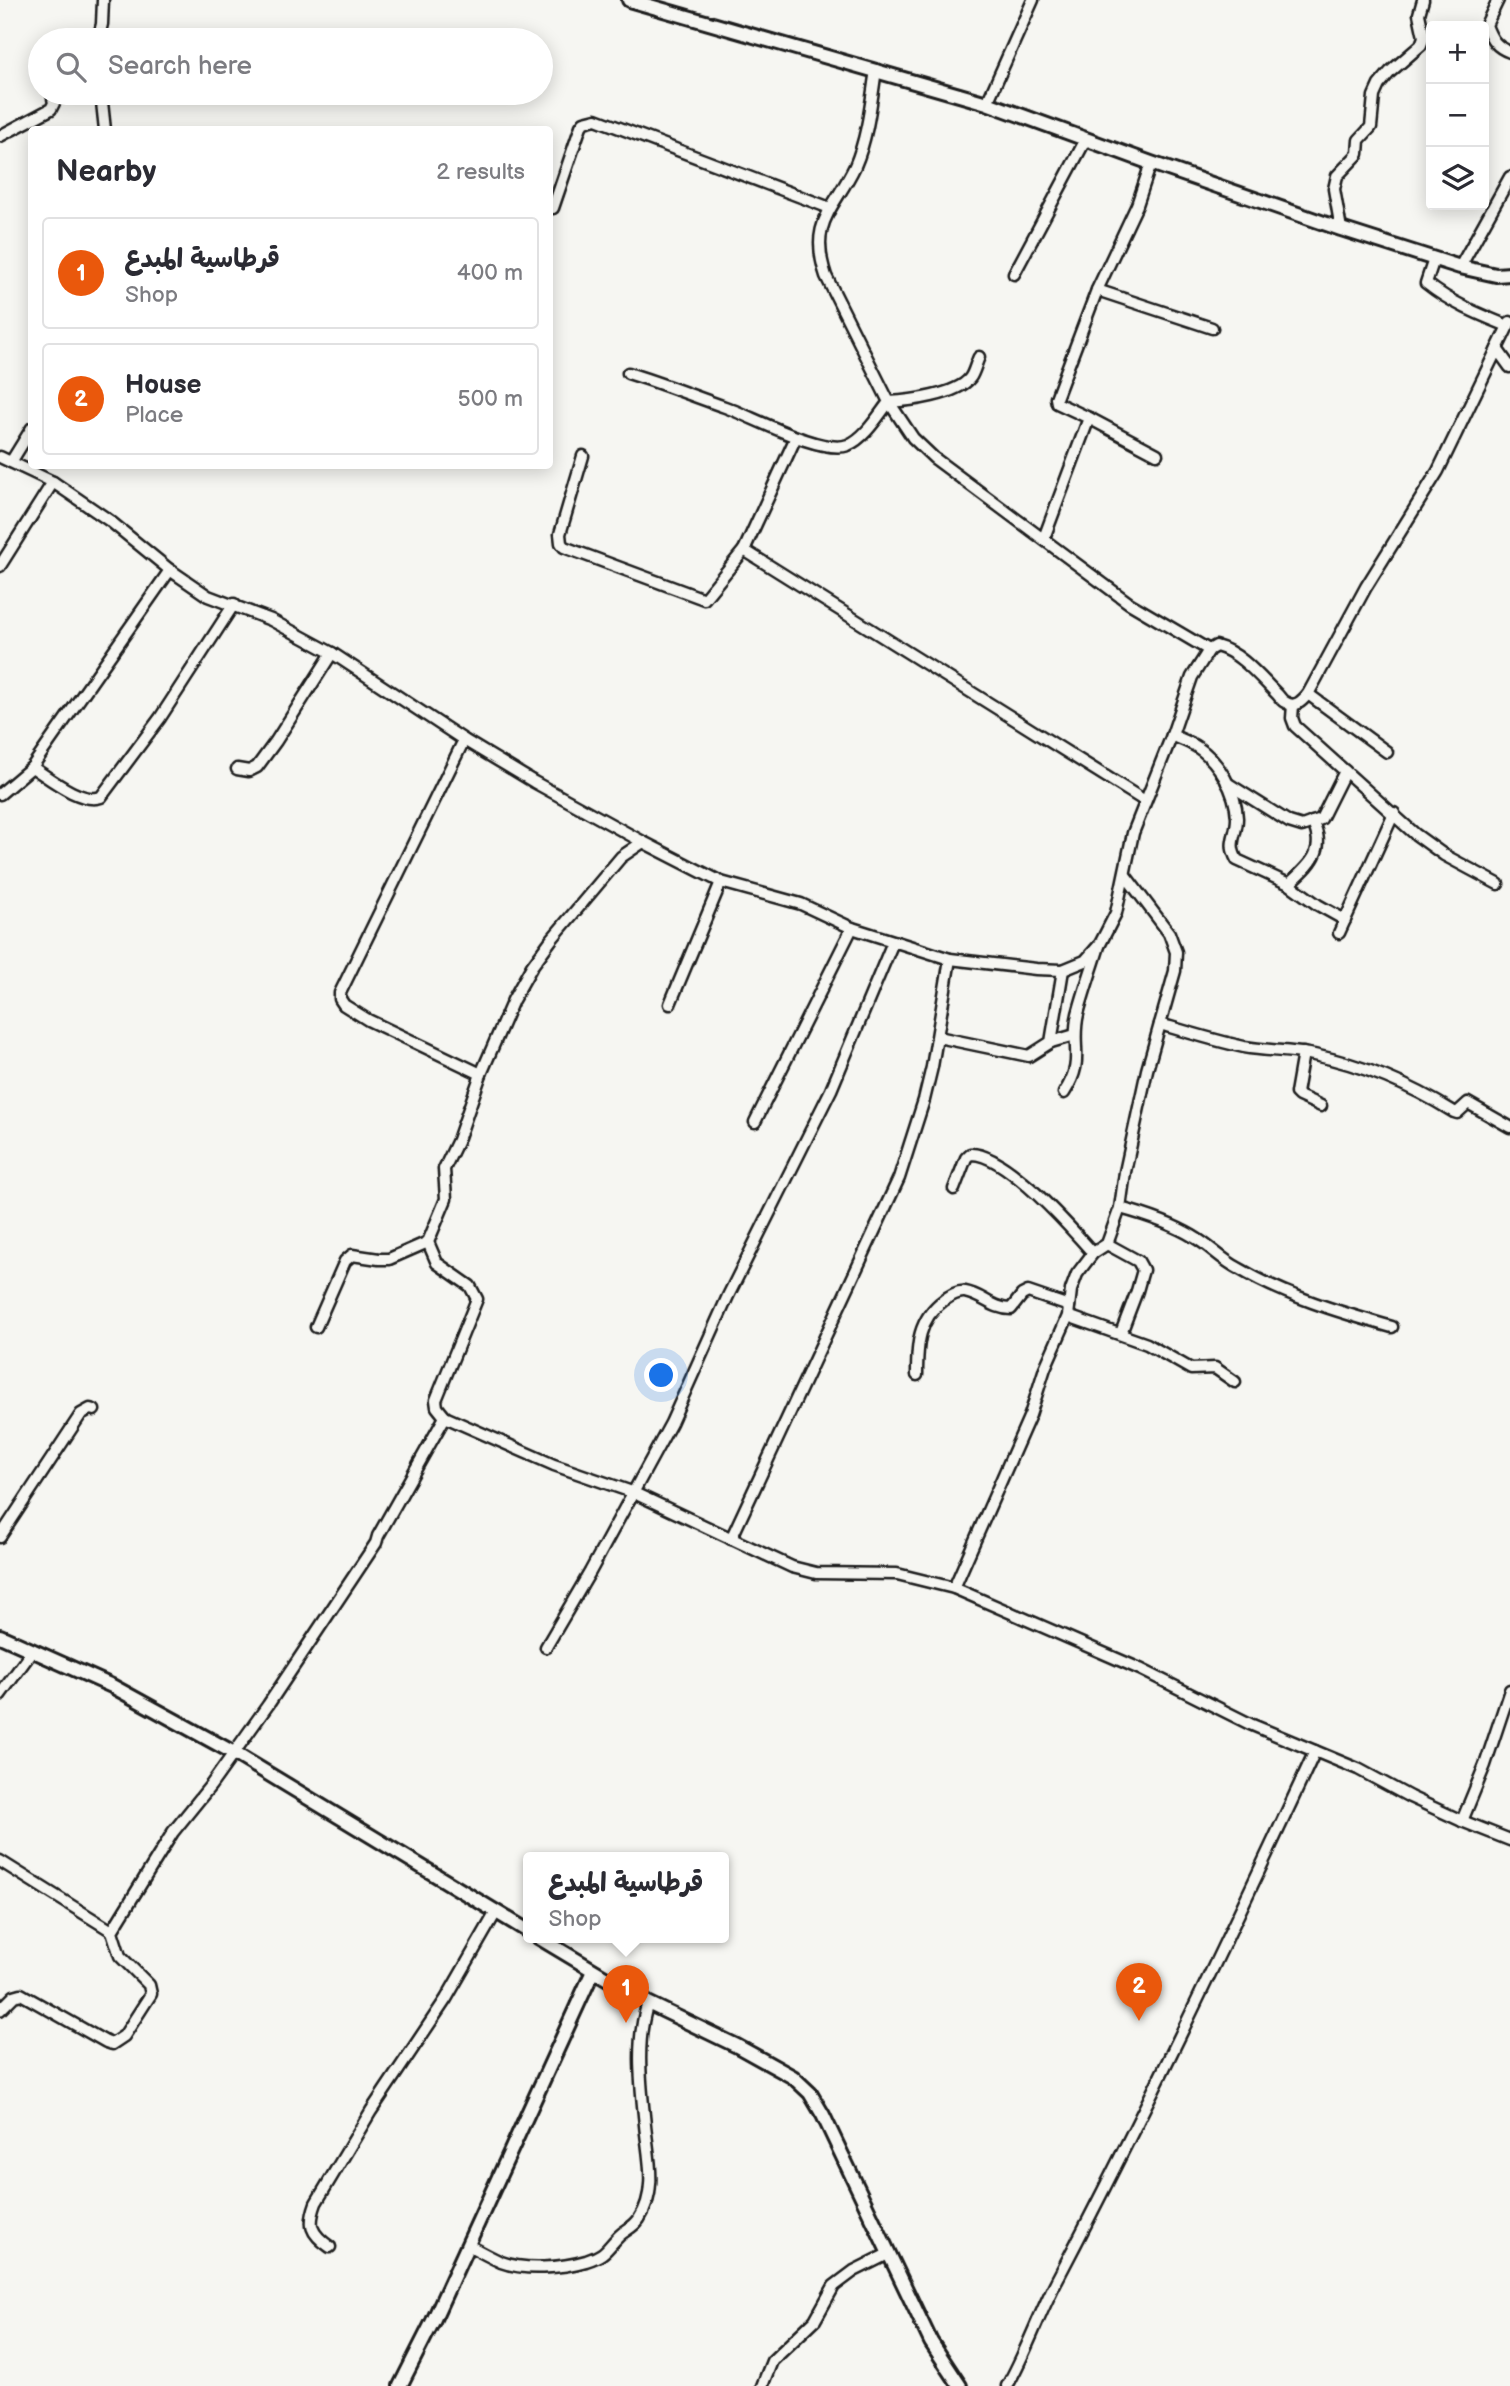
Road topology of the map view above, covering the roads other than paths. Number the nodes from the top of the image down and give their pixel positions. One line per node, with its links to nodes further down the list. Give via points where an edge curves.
1 (103, 0): 6 (street)
2 (629, 0): 8 (street)
3 (1033, 0): 9 (street)
4 (1423, 0): 19 (street, via 1421,45 1379,85 1371,127 1359,140 1358,154 1338,176 1334,189)
5 (1498, 0): 7 (street, via 1486,25 1490,38)
6 (101, 28)
7 (1510, 52)
8 (876, 70): 9 (street); 18 (street, via 869,123 855,165)
9 (987, 103): 14 (street)
10 (53, 105): 13 (street)
11 (102, 105): 12 (street)
12 (105, 126)
13 (0, 136)
14 (1086, 139): 15 (street); 22 (street)
15 (1151, 163): 19 (street); 24 (street, via 1137,205)
16 (1510, 177): 21 (street)
17 (553, 208): 18 (street, via 581,126 596,119)
18 (830, 208): 31 (street, via 818,240 821,259)
19 (1341, 229): 20 (street)
20 (1434, 259): 21 (street); 25 (street, via 1426,283 1469,310)
21 (1460, 267): 23 (street)
22 (1014, 274)
23 (1510, 274)
24 (1097, 290): 26 (street); 32 (street, via 1056,398 1057,403)
25 (1509, 324): 27 (street)
26 (1212, 328)
27 (1497, 349): 29 (street); 47 (street, via 1438,471 1366,587)
28 (979, 357): 31 (street, via 969,379 958,386 919,401)
29 (1510, 367)
30 (628, 373): 34 (street)
31 (889, 402): 34 (street, via 859,439 846,446); 40 (street, via 913,438 934,458)
32 (1089, 418): 35 (street); 40 (street)
33 (28, 434): 38 (street)
34 (796, 437): 41 (street)
35 (1157, 454)
36 (583, 456): 41 (street, via 560,534 564,547 704,599)
37 (0, 457): 38 (street)
38 (11, 462): 39 (street)
39 (52, 482): 42 (street); 43 (street)
40 (1044, 538): 45 (street, via 1129,603)
41 (744, 550): 57 (street)
42 (0, 566)
43 (170, 570): 44 (street, via 208,596); 52 (street)
44 (234, 604): 46 (street); 52 (street, via 160,718 101,797 61,787)
45 (1209, 650): 48 (street, via 1216,646 1226,649); 49 (street, via 1192,677)
46 (332, 653): 50 (street); 53 (street, via 257,767)
47 (1308, 694): 48 (street); 51 (street)
48 (1293, 705): 54 (street, via 1295,726)
49 (1172, 736): 55 (street, via 1198,748 1217,765); 57 (street)
50 (464, 740): 60 (street); 78 (street, via 340,999 368,1020)
51 (1387, 752)
52 (32, 767): 56 (street)
53 (237, 769)
54 (1345, 771): 58 (street); 59 (street, via 1321,819)
55 (1227, 783): 59 (street, via 1289,822 1302,826); 63 (street, via 1237,818 1231,845 1237,860)
56 (0, 794)
57 (1145, 801): 61 (street)
58 (1394, 813): 64 (street, via 1444,855); 65 (street)
59 (1312, 822): 63 (street, via 1318,841 1316,857)
60 (643, 842): 62 (street); 78 (street, via 621,858 532,966)
61 (1125, 875): 69 (street, via 1116,913); 73 (street, via 1168,933 1176,952)
62 (721, 882): 66 (street, via 801,904); 72 (street)
63 (1289, 884): 65 (street)
64 (1498, 884)
65 (1345, 920): 67 (street)
66 (852, 928): 68 (street); 81 (street)
67 (1339, 933)
68 (893, 942): 70 (street); 96 (street, via 831,1090 734,1283 671,1423)
69 (1100, 944): 71 (street, via 1085,961); 74 (street)
70 (950, 959): 71 (street); 75 (street)
71 (1063, 970): 76 (street)
72 (670, 1004)
73 (1160, 1024): 77 (street, via 1244,1047); 84 (street)
74 (1075, 1035): 76 (street); 79 (street, via 1077,1064)
75 (938, 1037): 76 (street, via 1029,1056); 98 (street, via 899,1178)
76 (1051, 1042)
77 (1303, 1053): 80 (street, via 1296,1093); 82 (street, via 1374,1073 1457,1113 1468,1103)
78 (481, 1074): 85 (street, via 444,1169 446,1199)
79 (1065, 1093)
80 (1321, 1107)
81 (755, 1122)
82 (1510, 1127)
83 (954, 1189): 87 (street, via 966,1158 978,1153 1032,1190)
84 (1120, 1208): 86 (street); 89 (street, via 1193,1236 1238,1269 1303,1298)
85 (428, 1242): 90 (street, via 389,1259 352,1255 345,1261); 95 (street, via 437,1263 470,1286 478,1299 436,1400)
86 (1107, 1244): 87 (street); 91 (street, via 1138,1261 1143,1270)
87 (1093, 1253): 88 (street, via 1077,1274)
88 (1068, 1311): 91 (street); 92 (street, via 1028,1292 1011,1309 964,1292 949,1296 929,1313 918,1336); 99 (street, via 1030,1415)
89 (1392, 1326)
90 (316, 1327)
91 (1121, 1333): 93 (street, via 1191,1369 1215,1368)
92 (917, 1375)
93 (1235, 1382)
94 (94, 1410): 97 (street, via 81,1414)
95 (445, 1417): 96 (street, via 554,1465); 106 (street, via 376,1543)
96 (632, 1492): 98 (street); 101 (street)
97 (0, 1537)
98 (731, 1539): 99 (street, via 816,1573 897,1574)
99 (954, 1588): 105 (street)
100 (0, 1636): 102 (street)
101 (546, 1647)
102 (33, 1650): 104 (street); 106 (street, via 113,1686)
103 (1510, 1690): 107 (street)
104 (0, 1695)
105 (1315, 1751): 107 (street); 123 (street, via 1246,1903)
106 (234, 1753): 110 (street); 112 (street, via 173,1832)
107 (1462, 1821): 108 (street)
108 (1510, 1840)
109 (0, 1861): 112 (street)
110 (496, 1912): 111 (street); 118 (street, via 316,2203 312,2229)
111 (523, 1928)
112 (112, 1931): 116 (street, via 120,1956 151,1990 118,2042 106,2042 21,1994)
113 (548, 1943): 114 (street)
114 (593, 1971): 115 (street); 117 (street)
115 (649, 2003): 117 (street, via 642,2020 641,2063 652,2177 640,2217 601,2256 567,2266 504,2263); 119 (street, via 737,2046 810,2093)
116 (0, 2010)
117 (468, 2245): 120 (street)
118 (330, 2247)
119 (888, 2254): 121 (street, via 834,2286 815,2320 772,2361); 122 (street, via 931,2342)
120 (400, 2386)
121 (762, 2386)
122 (960, 2386)
123 (1007, 2386)

